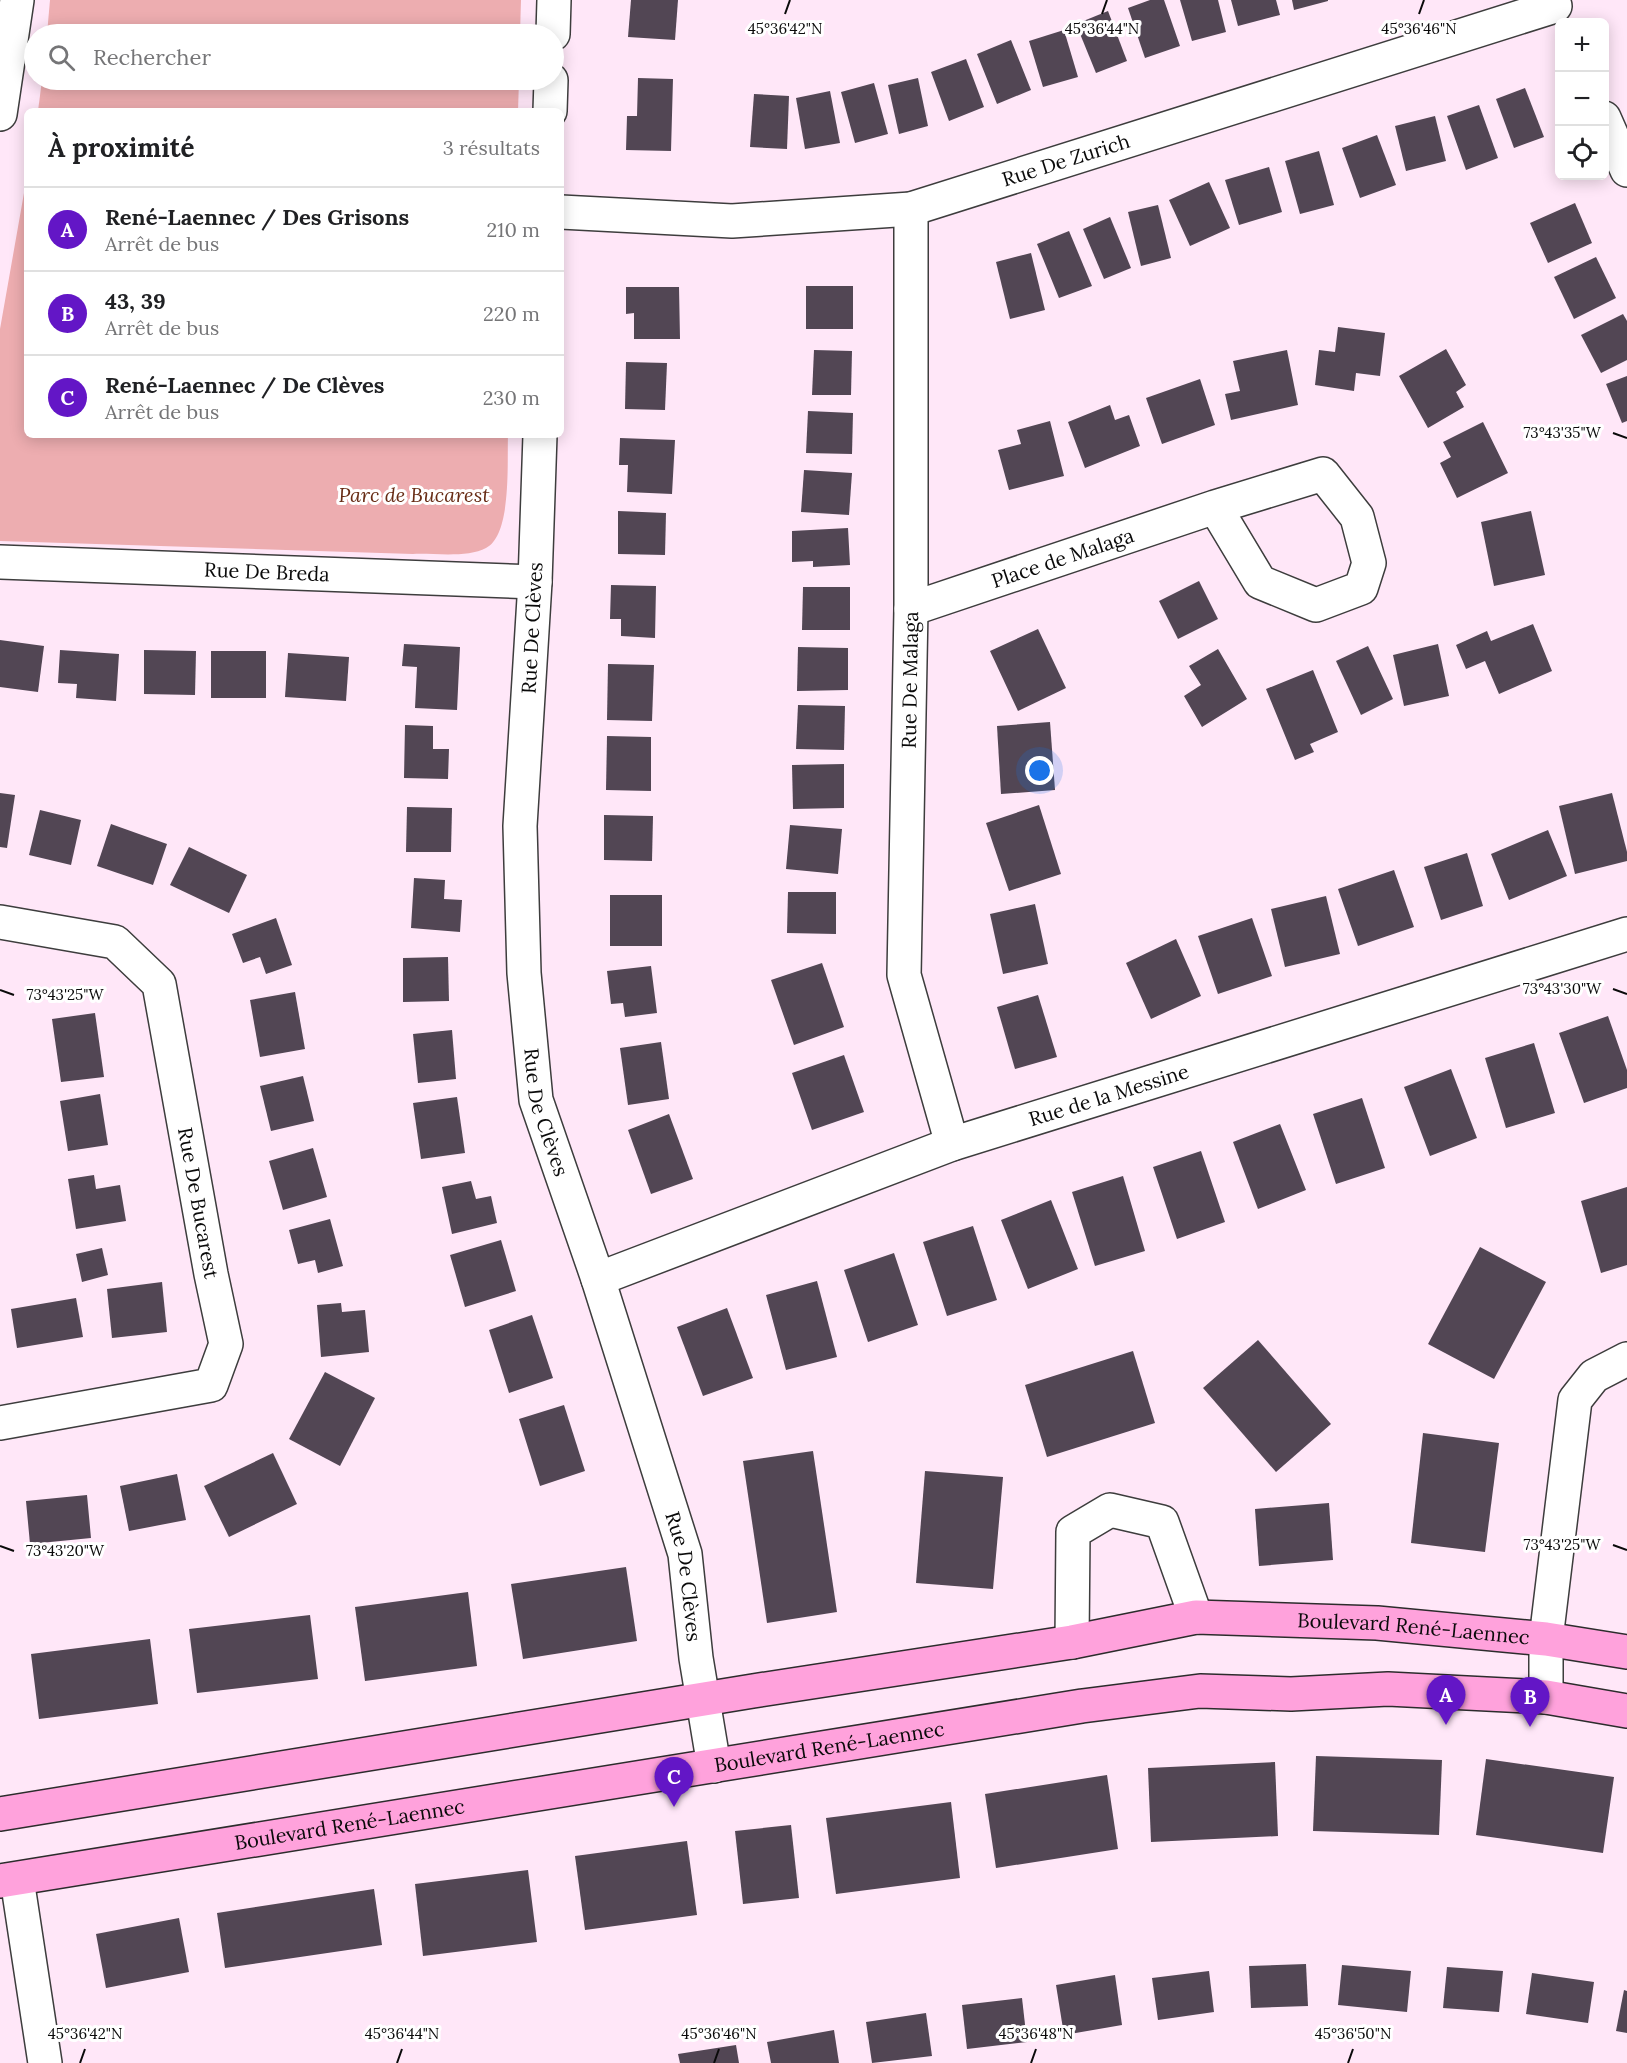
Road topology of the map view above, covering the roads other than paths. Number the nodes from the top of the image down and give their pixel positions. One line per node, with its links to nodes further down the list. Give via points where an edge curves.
1 (16, 0): 7 (street)
2 (554, 0): 4 (street)
3 (1557, 10): 10 (street, Rue De Zurich)
4 (553, 24)
5 (551, 90): 6 (street)
6 (550, 108)
7 (0, 114)
8 (1608, 126): 9 (street)
9 (1627, 170)
10 (911, 209): 11 (street, Rue De Zurich, via 732,221); 16 (street, Rue De Malaga)
11 (564, 212)
12 (540, 438): 15 (street, Rue De Clèves)
13 (1215, 507): 13 (street, Place de Malaga, via 1323,474 1357,517 1369,563 1360,588 1317,605 1260,582); 16 (street, Place de Malaga)
14 (0, 562): 15 (street, Rue De Breda)
15 (535, 582): 20 (street, Rue De Clèves, via 520,826 524,973 536,1100)
16 (911, 609): 19 (street, Rue De Malaga, via 904,975)
17 (0, 922): 22 (street, Rue De Bucarest, via 115,942 159,984 226,1344 211,1385)
18 (1627, 934): 19 (street, Rue de la Messine)
19 (952, 1144): 20 (street, Rue de la Messine)
20 (598, 1279): 28 (street, Rue De Clèves, via 685,1554)
21 (1627, 1359): 24 (street, via 1594,1376 1575,1400)
22 (0, 1423)
23 (1196, 1617): 24 (street, Boulevard René-Laennec, via 1377,1623); 25 (street, Boulevard René-Laennec); 25 (street, via 1162,1522 1110,1510 1073,1532)
24 (1546, 1640): 26 (street, Boulevard René-Laennec); 27 (street)
25 (1072, 1642): 28 (street, Boulevard René-Laennec)
26 (1627, 1652)
27 (1546, 1697): 29 (street, Boulevard René-Laennec); 30 (street, Boulevard René-Laennec, via 1388,1689 1291,1694 1200,1691 1082,1706)
28 (703, 1700): 30 (street, Rue De Clèves); 31 (street, Boulevard René-Laennec)
29 (1627, 1712)
30 (714, 1766): 32 (street, Boulevard René-Laennec)
31 (0, 1814)
32 (8, 1880): 33 (street)
33 (45, 2063)

